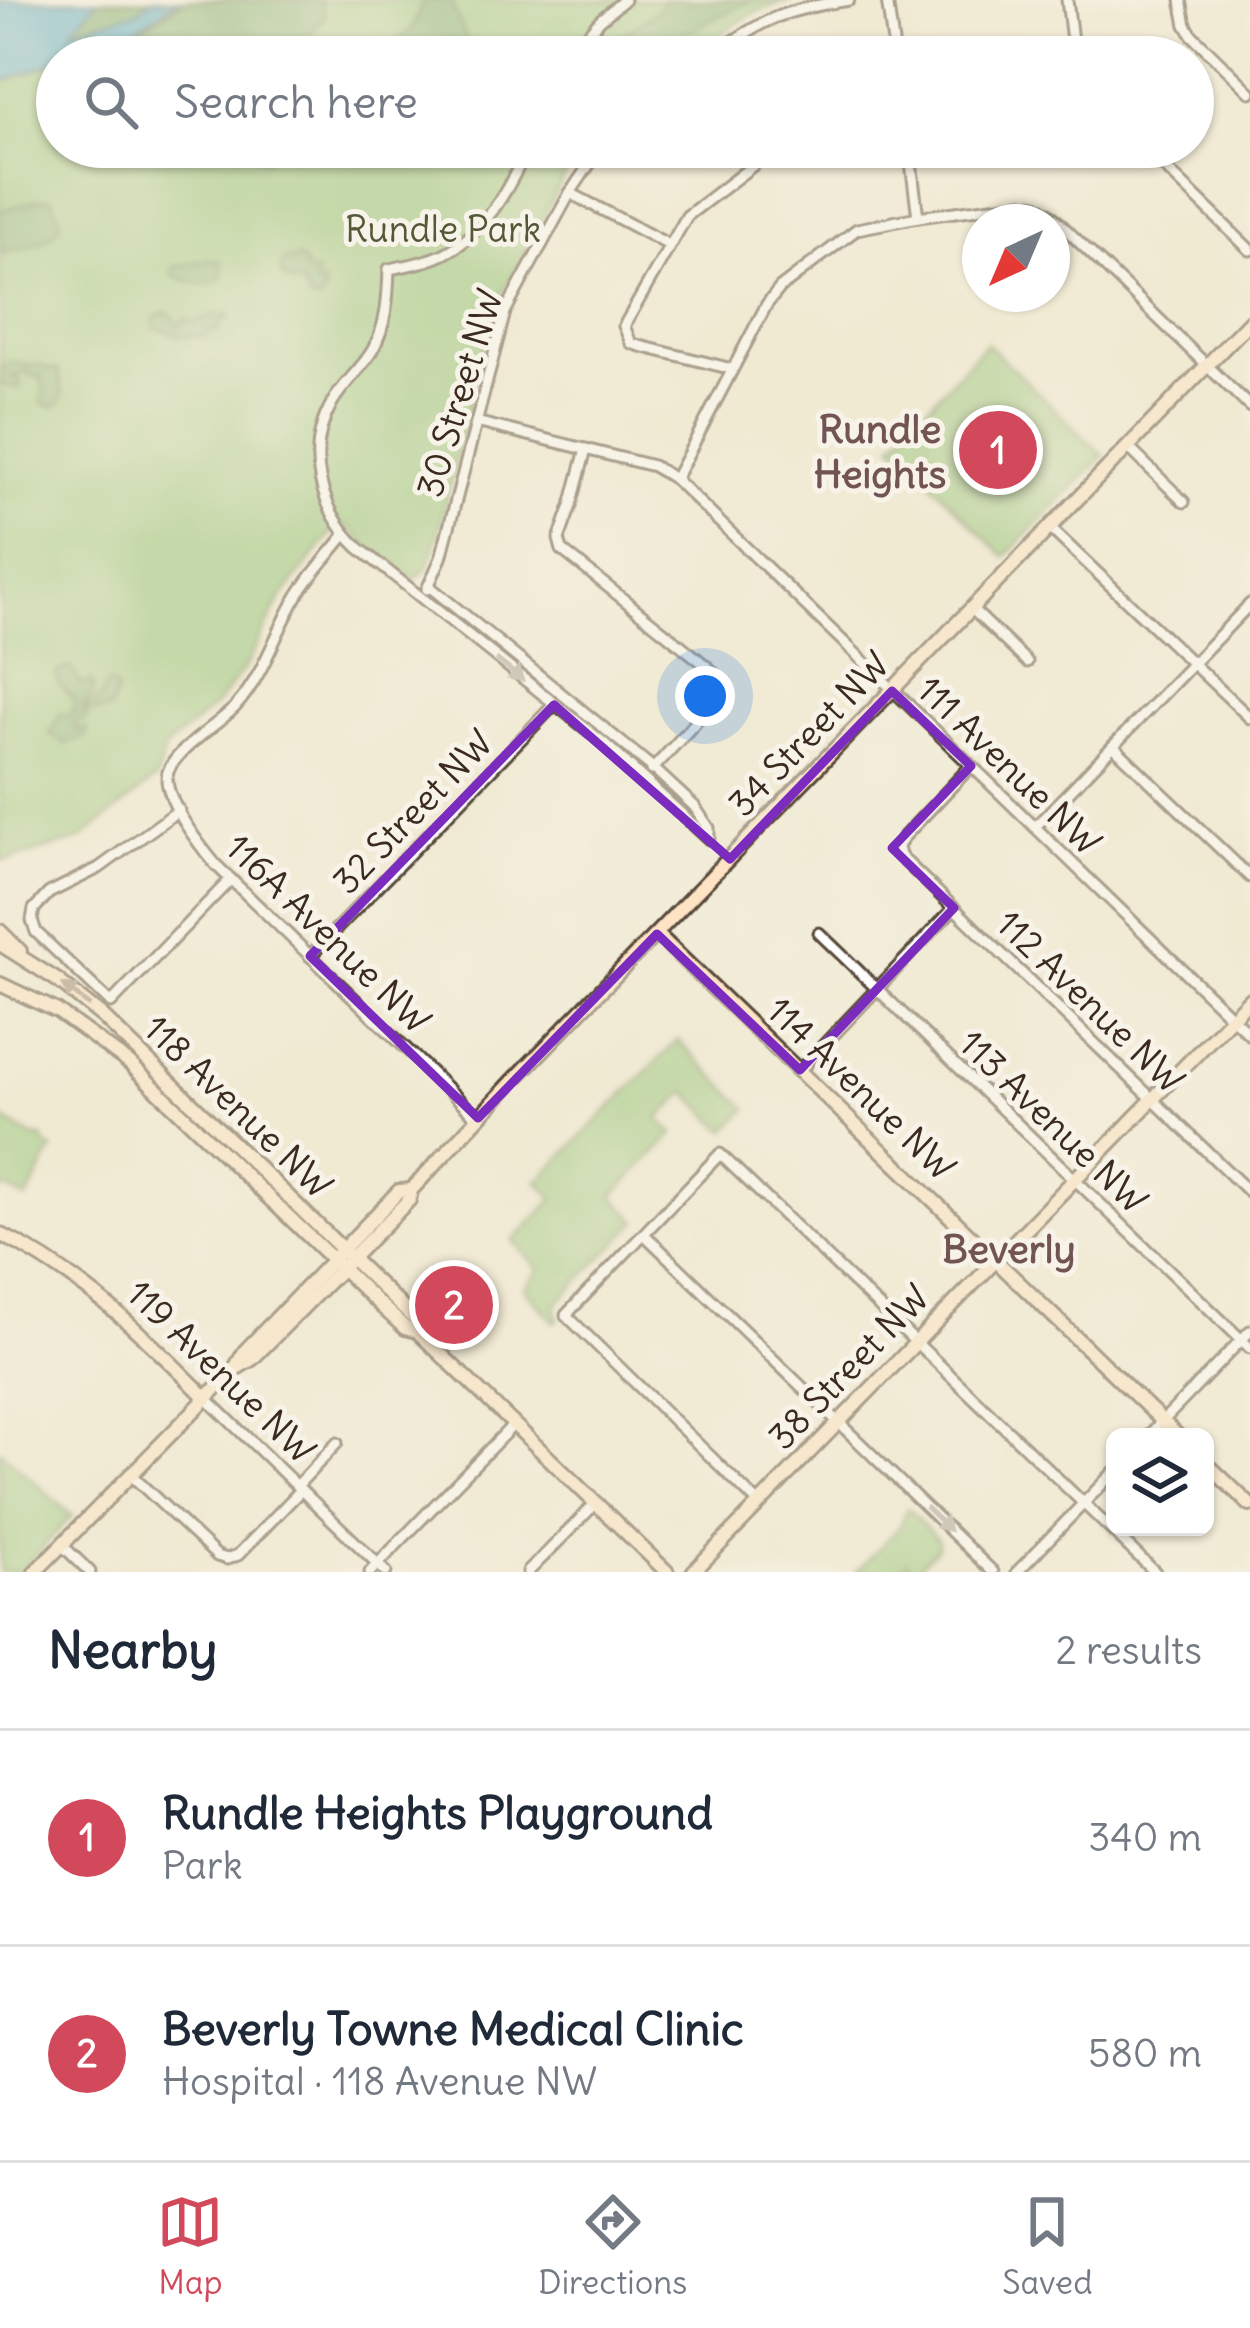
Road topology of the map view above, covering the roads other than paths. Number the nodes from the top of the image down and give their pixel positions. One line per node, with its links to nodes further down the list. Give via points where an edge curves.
1 (624, 0): 6 (street)
2 (849, 0): 7 (street, via 798,8)
3 (886, 0): 8 (street)
4 (1067, 0): 9 (street)
5 (1181, 0): 10 (street)
6 (586, 36)
7 (740, 36)
8 (892, 36)
9 (1073, 36)
10 (1193, 36)
11 (1214, 57): 12 (street)
12 (1250, 92)
13 (518, 168): 32 (street, via 464,240 435,258 389,269 380,334 330,407 320,436 321,485)
14 (587, 168): 18 (street, 30 Street NW)
15 (750, 168): 20 (street, via 688,216)
16 (911, 168): 19 (street)
17 (1166, 168): 21 (street)
18 (570, 193): 20 (street); 26 (street, 30 Street NW, via 506,311)
19 (919, 217): 23 (street, via 1022,203 1043,208); 24 (street, via 857,229 780,288)
20 (669, 245): 24 (street, via 624,326 631,343)
21 (1250, 250)
22 (1250, 321): 23 (street, 34 Street NW)
23 (1207, 365): 25 (street); 27 (street, 34 Street NW)
24 (732, 369): 29 (street)
25 (1250, 407)
26 (476, 422): 28 (street, 111 Avenue NW); 33 (street, 30 Street NW)
27 (1128, 447): 30 (street); 31 (street, 34 Street NW)
28 (586, 449): 29 (street, 111 Avenue NW); 44 (street, via 562,550 727,688)
29 (675, 479): 39 (street, 111 Avenue NW)
30 (1184, 502)
31 (1050, 528): 36 (street, 34 Street NW); 38 (street)
32 (345, 535): 34 (street); 46 (street, 116A Avenue NW, via 299,592 239,703 167,771)
33 (429, 586): 34 (street, 30 Street NW); 44 (street)
34 (418, 597): 40 (street, one-way to 40)
35 (1250, 604): 38 (street)
36 (972, 609): 37 (street); 39 (street, 34 Street NW)
37 (1027, 662)
38 (1192, 664): 41 (street); 42 (street)
39 (892, 691): 43 (street, 111 Avenue NW); 49 (street, 34 Street NW)
40 (554, 705): 45 (street); 57 (street, 32 Street NW)
41 (1250, 718)
42 (1113, 746): 47 (street); 50 (street)
43 (971, 766): 47 (street, 111 Avenue NW); 52 (street, 112 Avenue NW, via 898,847)
44 (653, 768): 45 (street); 48 (street, via 694,806)
45 (644, 778): 48 (street)
46 (179, 811): 51 (street, 116A Avenue NW); 51 (street, via 49,893 34,909 36,932 111,1003)
47 (1035, 827): 62 (street, 111 Avenue NW)
48 (709, 839): 49 (street)
49 (730, 859): 55 (street, 34 Street NW)
50 (1250, 878)
51 (231, 879): 57 (street, 116A Avenue NW)
52 (954, 908): 60 (street); 65 (street, 112 Avenue NW)
53 (0, 931): 58 (street)
54 (819, 933): 60 (street, 113 Avenue NW)
55 (657, 934): 64 (street, 114 Avenue NW); 66 (street, 34 Street NW)
56 (0, 944): 58 (street, 118 Avenue NW)
57 (310, 956): 66 (street, 116A Avenue NW)
58 (23, 958): 71 (street, 118 Avenue NW, one-way to 58, via 103,1018)
59 (1, 984): 71 (street, 118 Avenue NW, via 129,1064)
60 (876, 990): 64 (street); 67 (street, 113 Avenue NW)
61 (1250, 999): 62 (street, 38 Street NW)
62 (1232, 1018): 63 (street, 111 Avenue NW); 65 (street, 38 Street NW)
63 (1250, 1035)
64 (800, 1070): 72 (street, 114 Avenue NW)
65 (1153, 1099): 67 (street, 38 Street NW); 68 (street, 112 Avenue NW)
66 (478, 1118): 71 (street, 34 Street NW, via 409,1200)
67 (1075, 1180): 72 (street, 38 Street NW); 75 (street, 113 Avenue NW)
68 (1250, 1193)
69 (0, 1234): 76 (street, 119 Avenue NW, via 80,1283)
70 (644, 1234): 74 (street, via 720,1154); 77 (street); 88 (street, via 566,1315)
71 (342, 1259): 76 (street, 34 Street NW); 79 (street, 118 Avenue NW, via 416,1321 417,1331)
72 (995, 1261): 74 (street, 38 Street NW); 78 (street, 114 Avenue NW)
73 (1250, 1330): 75 (street)
74 (916, 1342): 77 (street, 38 Street NW); 89 (street)
75 (1246, 1344): 78 (street)
76 (206, 1398): 84 (street, 34 Street NW); 86 (street, 119 Avenue NW)
77 (837, 1421): 88 (street, 38 Street NW); 98 (street, one-way to 98)
78 (1163, 1421): 80 (street); 81 (street, 114 Avenue NW)
79 (514, 1424): 87 (street, 118 Avenue NW); 92 (street)
80 (1156, 1428)
81 (1170, 1428)
82 (338, 1443): 86 (street)
83 (1214, 1471): 90 (street)
84 (131, 1475): 86 (street, via 227,1559); 91 (street, 34 Street NW)
85 (1106, 1480): 89 (street)
86 (299, 1488): 92 (street, 119 Avenue NW)
87 (596, 1503): 95 (street); 96 (street, 118 Avenue NW)
88 (758, 1503): 97 (street, 38 Street NW)
89 (1083, 1503): 99 (street); 100 (street)
90 (1250, 1505)
91 (62, 1545): 93 (street); 94 (street, 34 Street NW)
92 (378, 1569)
93 (84, 1570)
94 (35, 1572)
95 (528, 1572)
96 (668, 1572)
97 (694, 1572)
98 (993, 1572)
99 (1017, 1572)
100 (1155, 1572)

